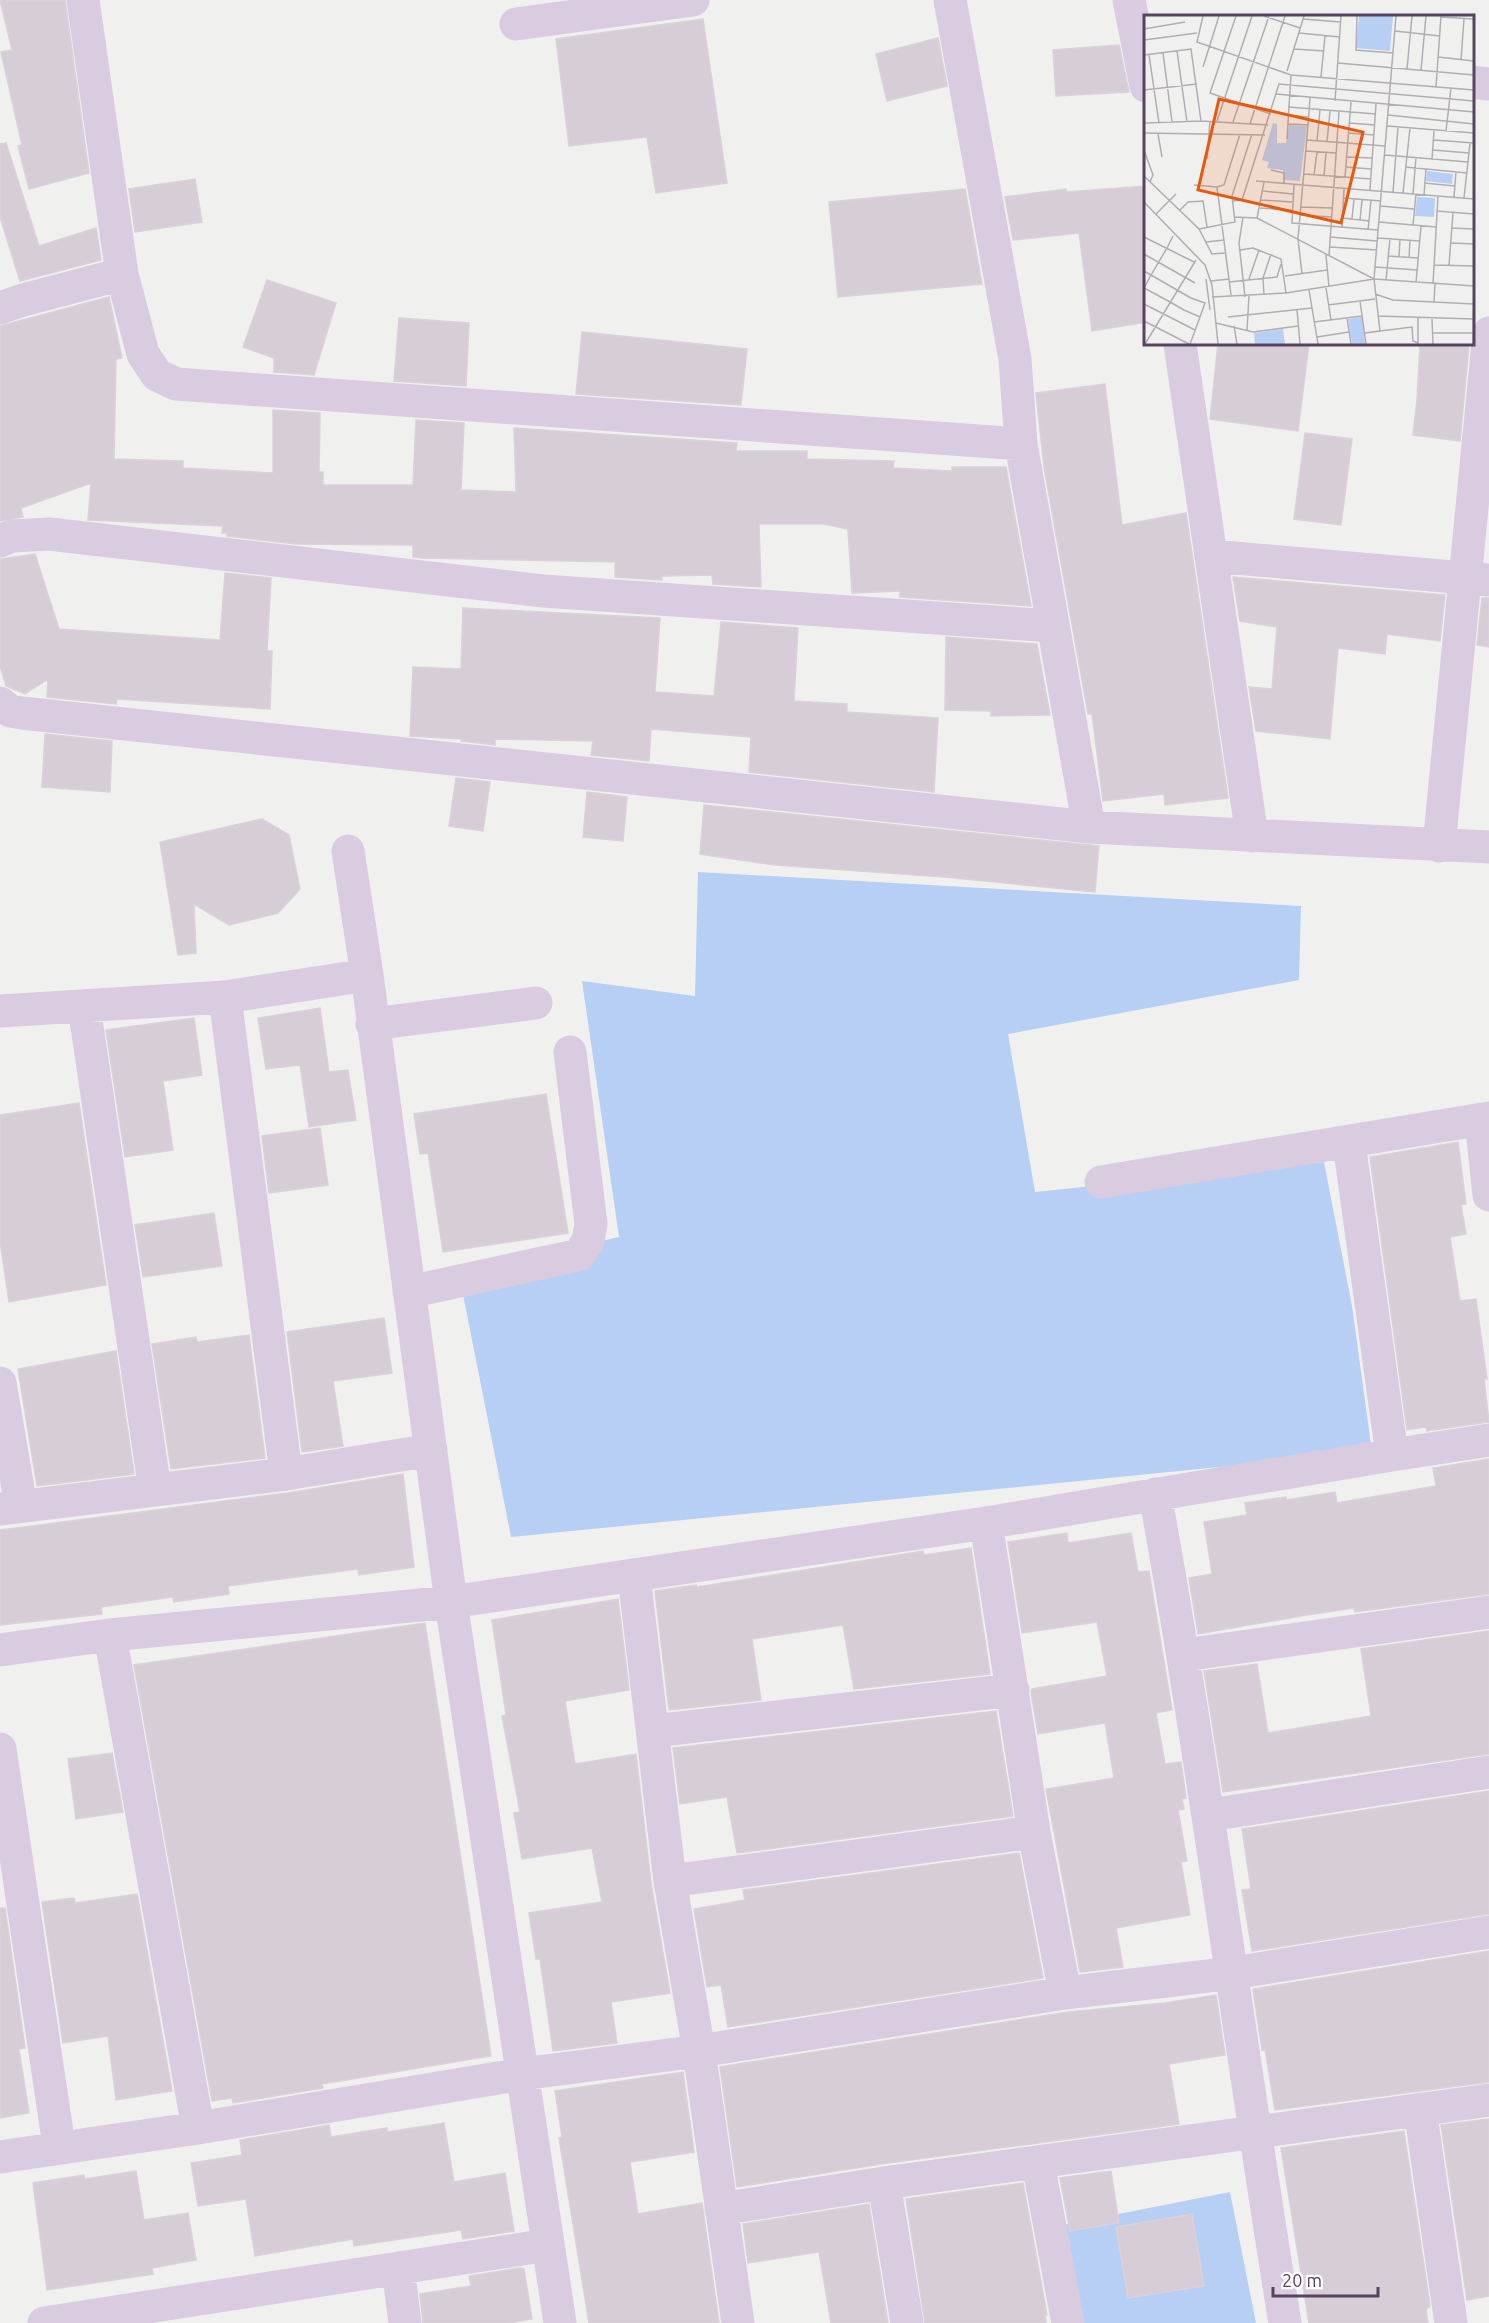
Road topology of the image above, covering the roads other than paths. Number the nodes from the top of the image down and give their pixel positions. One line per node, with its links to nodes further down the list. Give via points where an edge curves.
1 (83, 0): 10 (street)
2 (693, 0): 5 (street)
3 (950, 0): 15 (street, via 1015,359)
4 (1129, 0): 6 (street)
5 (516, 24)
6 (1142, 45): 7 (street)
7 (1144, 66)
8 (1474, 82): 9 (street)
9 (1489, 84)
10 (122, 274): 11 (street); 15 (street, via 143,354 157,375 176,384)
11 (0, 308)
12 (1474, 334): 13 (street)
13 (1489, 335): 18 (street)
14 (1180, 345): 17 (street)
15 (1021, 444): 19 (street)
16 (0, 541): 19 (street, via 12,536 49,534 543,591)
17 (1212, 556): 18 (street); 22 (street)
18 (1477, 578): 23 (street)
19 (1053, 626): 21 (street)
20 (0, 703): 21 (street, via 10,711 22,713)
21 (1089, 828): 22 (street)
22 (1252, 837): 23 (street)
23 (1439, 846): 24 (street)
24 (1489, 847)
25 (348, 851): 26 (street)
26 (367, 975): 27 (street); 31 (street)
27 (225, 997): 29 (street); 42 (street)
28 (536, 1004): 31 (street)
29 (84, 1006): 30 (street); 43 (street)
30 (0, 1011)
31 (372, 1024): 37 (street)
32 (570, 1052): 37 (street, via 591,1224 588,1241 579,1255)
33 (1485, 1119): 34 (street); 36 (street)
34 (1349, 1143): 35 (street); 41 (street)
35 (1101, 1182)
36 (1489, 1195)
37 (409, 1292): 40 (street)
38 (0, 1383): 45 (street)
39 (1489, 1440): 41 (street)
40 (431, 1450): 42 (street); 48 (street)
41 (1392, 1455): 44 (street)
42 (286, 1474): 43 (street)
43 (155, 1490): 45 (street)
44 (1155, 1494): 46 (street); 52 (street)
45 (11, 1508)
46 (986, 1523): 47 (street); 53 (street)
47 (634, 1576): 48 (street); 54 (street)
48 (451, 1602): 50 (street); 64 (street)
49 (1489, 1612): 52 (street)
50 (111, 1635): 51 (street); 67 (street)
51 (0, 1650)
52 (1184, 1655): 57 (street)
53 (1013, 1690): 54 (street); 58 (street)
54 (653, 1731): 59 (street)
55 (0, 1749): 69 (street)
56 (1489, 1773): 57 (street)
57 (1209, 1815): 61 (street)
58 (1034, 1832): 59 (street); 62 (street)
59 (669, 1881): 63 (street)
60 (1489, 1932): 61 (street)
61 (1233, 1973): 62 (street); 68 (street)
62 (1065, 1993): 63 (street)
63 (699, 2051): 64 (street); 73 (street)
64 (522, 2074): 67 (street); 74 (street)
65 (1489, 2100): 66 (street)
66 (1419, 2109): 68 (street); 84 (street)
67 (198, 2128): 69 (street)
68 (1254, 2134): 71 (street); 83 (street)
69 (59, 2146): 70 (street)
70 (0, 2157)
71 (1038, 2163): 72 (street); 82 (street)
72 (884, 2183): 73 (street); 81 (street)
73 (721, 2209): 80 (street)
74 (548, 2245): 75 (street); 79 (street)
75 (398, 2268): 76 (street); 78 (street)
76 (81, 2320): 77 (street)
77 (44, 2323)
78 (405, 2323)
79 (560, 2323)
80 (738, 2323)
81 (907, 2323)
82 (1068, 2323)
83 (1285, 2323)
84 (1451, 2323)

